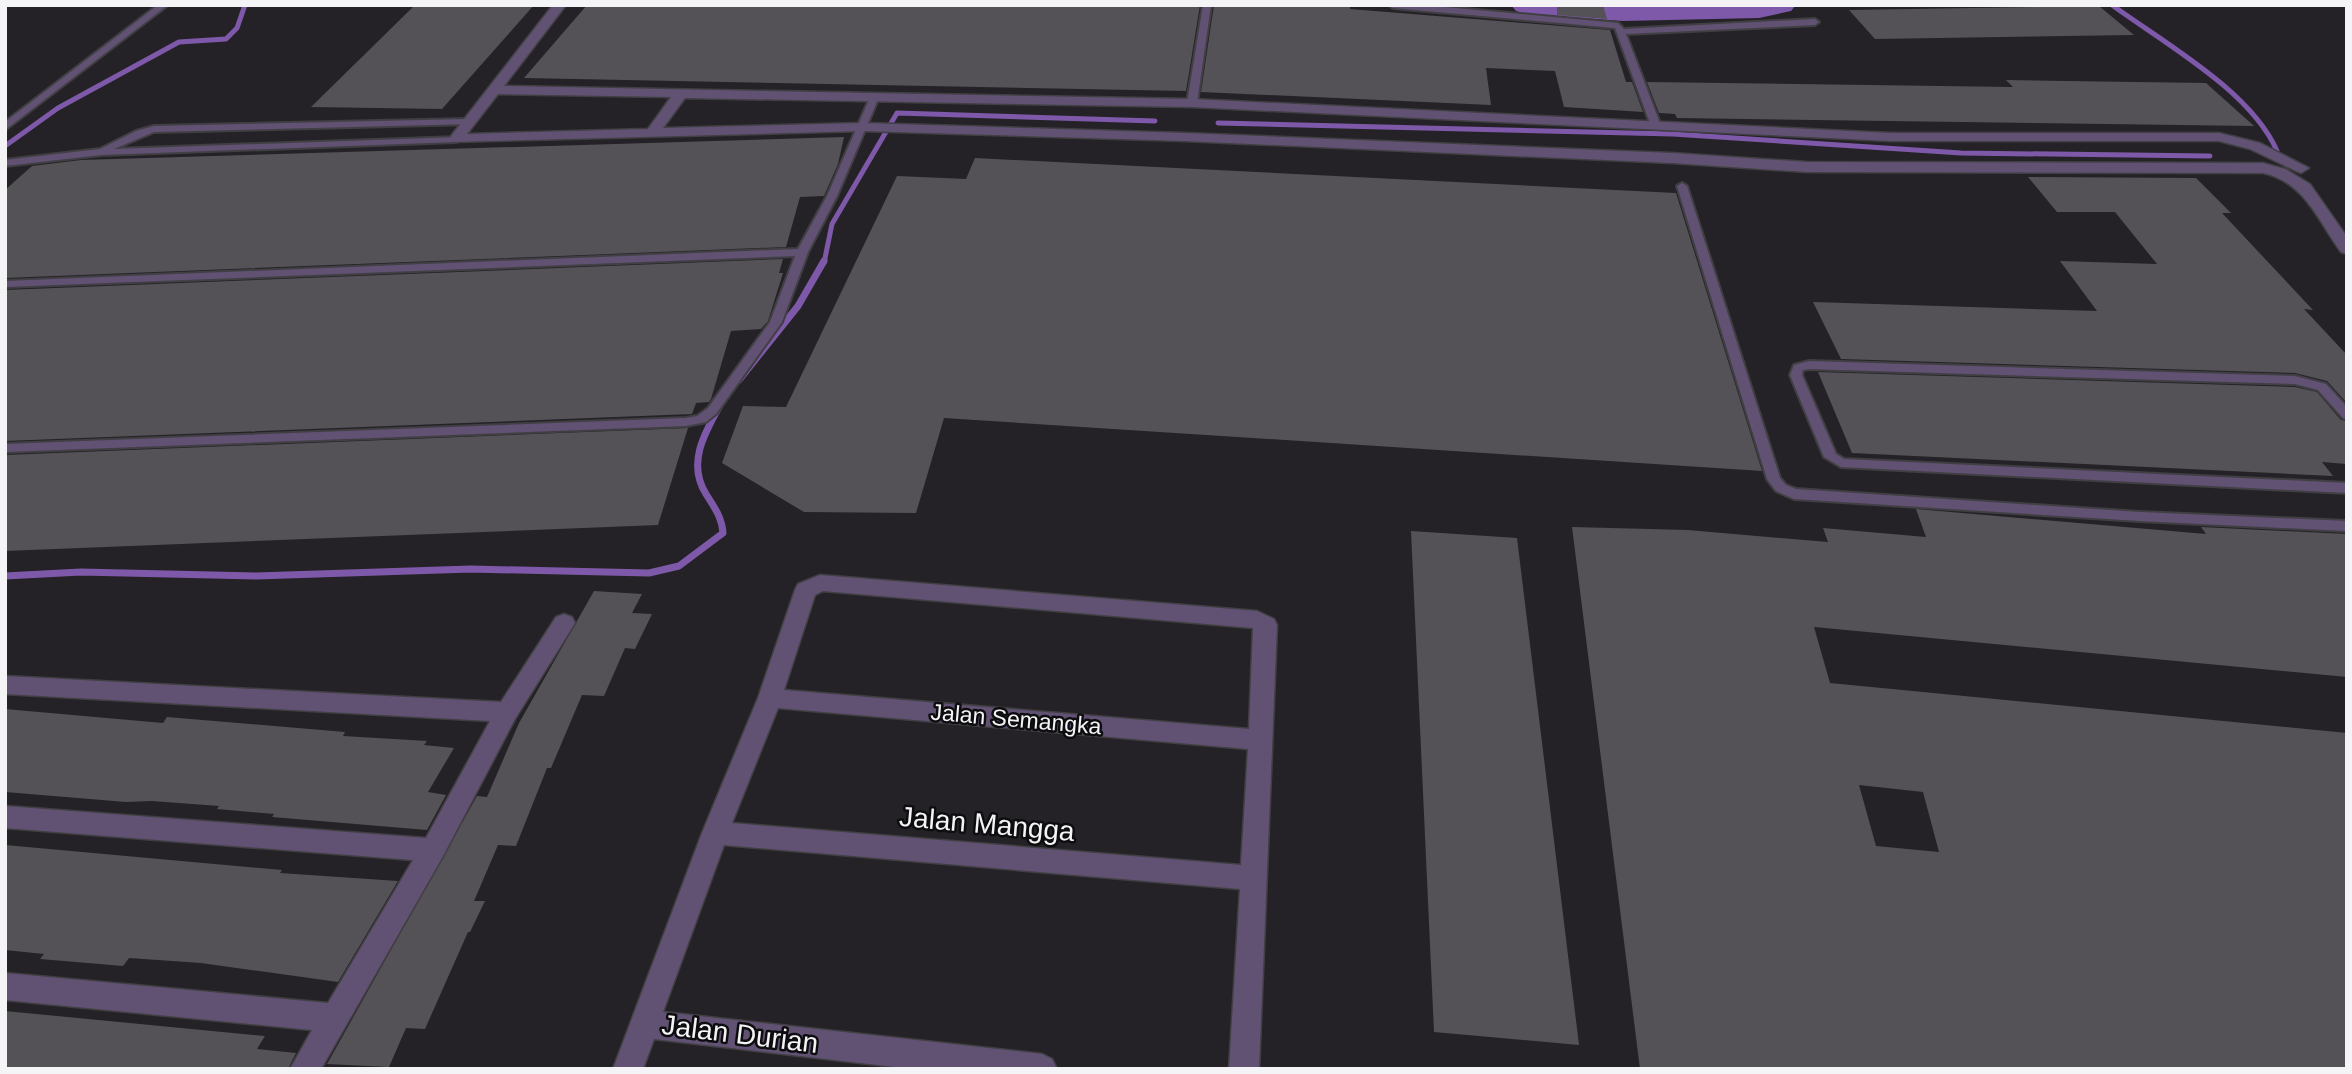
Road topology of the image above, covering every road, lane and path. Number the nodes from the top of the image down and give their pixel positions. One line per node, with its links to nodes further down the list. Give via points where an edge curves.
1 (164, 5): 14 (lane)
2 (559, 5): 7 (street)
3 (1207, 5): 10 (lane)
4 (1393, 5): 6 (lane, via 1612,24)
5 (1815, 23): 6 (lane)
6 (1622, 32): 13 (lane)
7 (494, 90): 8 (street); 11 (street)
8 (681, 93): 9 (street); 16 (street)
9 (874, 97): 10 (street); 15 (lane)
10 (1191, 107): 13 (street); 17 (street)
11 (468, 122): 12 (lane); 18 (street)
12 (371, 123): 19 (lane); 20 (lane, via 154,129)
13 (1656, 126): 23 (street, via 1891,137 2219,137 2275,154 2304,169)
14 (5, 127)
15 (870, 127): 16 (street); 17 (street); 25 (lane)
16 (652, 134): 18 (street)
17 (1186, 134): 24 (street, via 1807,167 2263,168 2280,170 2307,188)
18 (456, 139): 19 (lane)
19 (358, 142): 20 (lane)
20 (101, 152): 21 (lane)
21 (5, 163)
22 (1682, 186): 30 (lane, via 1774,479 1781,488 1794,494 2046,513)
23 (2347, 228)
24 (2347, 249)
25 (802, 252): 26 (lane); 28 (lane, via 770,332 712,411 701,419)
26 (5, 284)
27 (2347, 415): 29 (lane, via 2322,387 2295,380 1809,365 1798,368 1796,375 1832,457 1841,463)
28 (5, 448)
29 (2347, 488)
30 (2347, 526)
31 (564, 623): 34 (street)
32 (5, 685): 34 (street)
33 (770, 698): 35 (street, Jalan Semangka); 35 (street, via 806,590 820,583 1230,617 1266,625); 37 (street)
34 (508, 712): 38 (street)
35 (1261, 740): 39 (street)
36 (5, 817): 38 (street)
37 (715, 833): 39 (street, Jalan Mangga); 42 (street)
38 (433, 850): 41 (street)
39 (1252, 878): 46 (street)
40 (5, 986): 41 (street)
41 (334, 1018): 43 (street)
42 (646, 1024): 44 (street); 45 (street, Jalan Durian)
43 (305, 1069)
44 (628, 1069)
45 (1042, 1069)
46 (1244, 1069)

